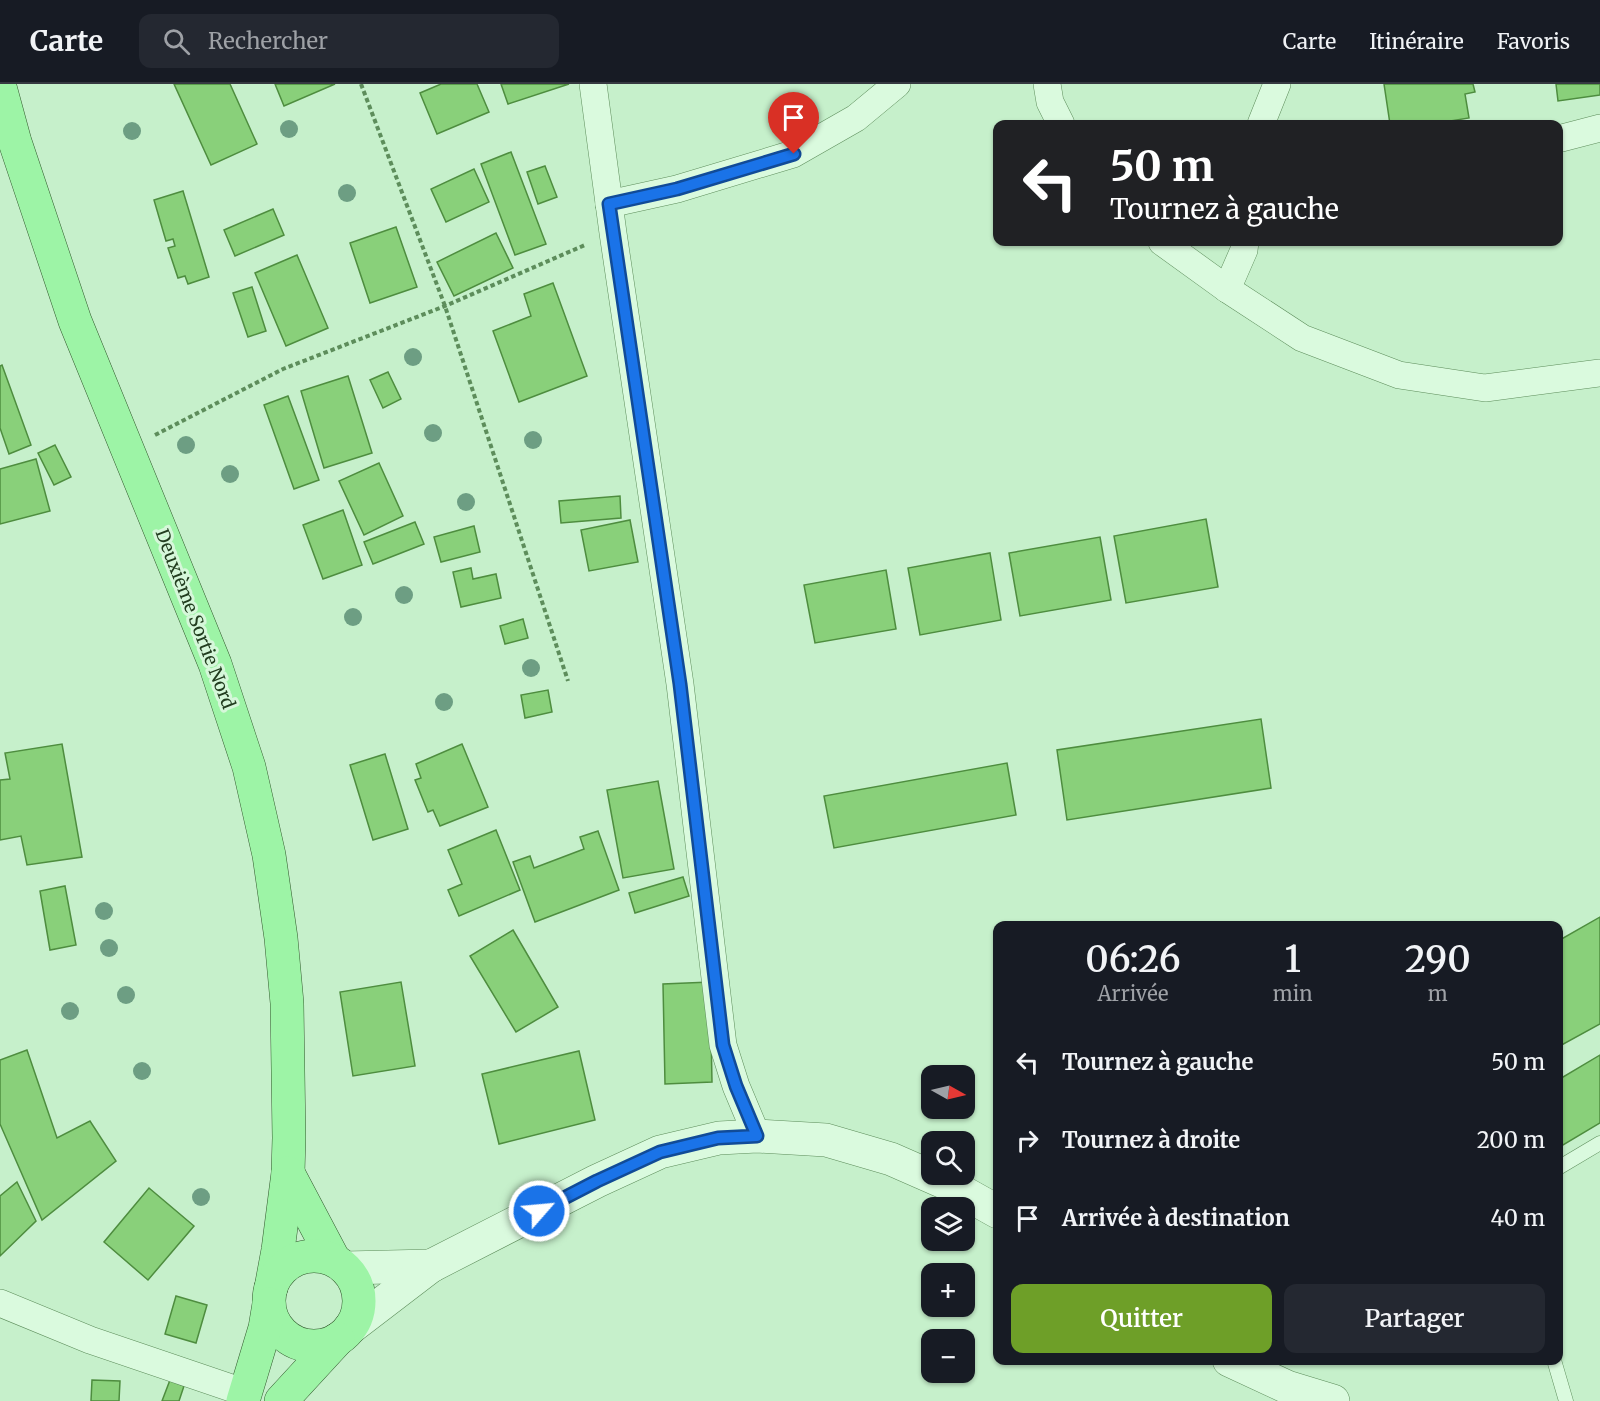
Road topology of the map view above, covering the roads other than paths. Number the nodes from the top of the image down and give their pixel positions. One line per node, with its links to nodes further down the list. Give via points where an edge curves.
1 (593, 84): 10 (street)
2 (897, 84): 10 (street, via 856,118 794,154 677,189)
3 (1047, 84): 6 (street)
4 (1277, 84): 7 (street)
5 (0, 87): 18 (main road, Deuxième Sortie Nord, via 75,321 215,664 249,767 269,855 281,938 287,1003)
6 (1059, 120)
7 (1263, 120)
8 (1600, 128): 9 (street)
9 (1563, 138)
10 (609, 204): 15 (street, via 680,684 723,1045)
11 (1168, 246): 13 (street)
12 (1248, 246): 13 (street)
13 (1227, 289): 14 (street, via 1302,338 1399,375 1485,388)
14 (1600, 373)
15 (757, 1136): 19 (street, via 826,1140 891,1159); 21 (street, via 718,1138 660,1152)
16 (1600, 1143): 17 (lane)
17 (1563, 1165)
18 (288, 1173): 20 (main road, Deuxième Sortie Nord); 22 (main road, Deuxième Sortie Nord)
19 (993, 1209)
20 (339, 1264): 21 (street); 22 (main road, via 319,1256 290,1263 278,1274); 24 (main road, via 355,1281 359,1297 357,1313)
21 (431, 1266): 24 (street)
22 (270, 1296): 24 (main road, via 272,1319 294,1341 308,1346 324,1345); 27 (main road, Deuxième Sortie Nord, via 265,1328)
23 (0, 1303): 27 (street)
24 (344, 1333): 28 (main road)
25 (1240, 1365): 29 (street, via 1287,1387)
26 (1555, 1365): 30 (lane)
27 (244, 1397)
28 (282, 1401)
29 (1333, 1401)
30 (1566, 1401)

